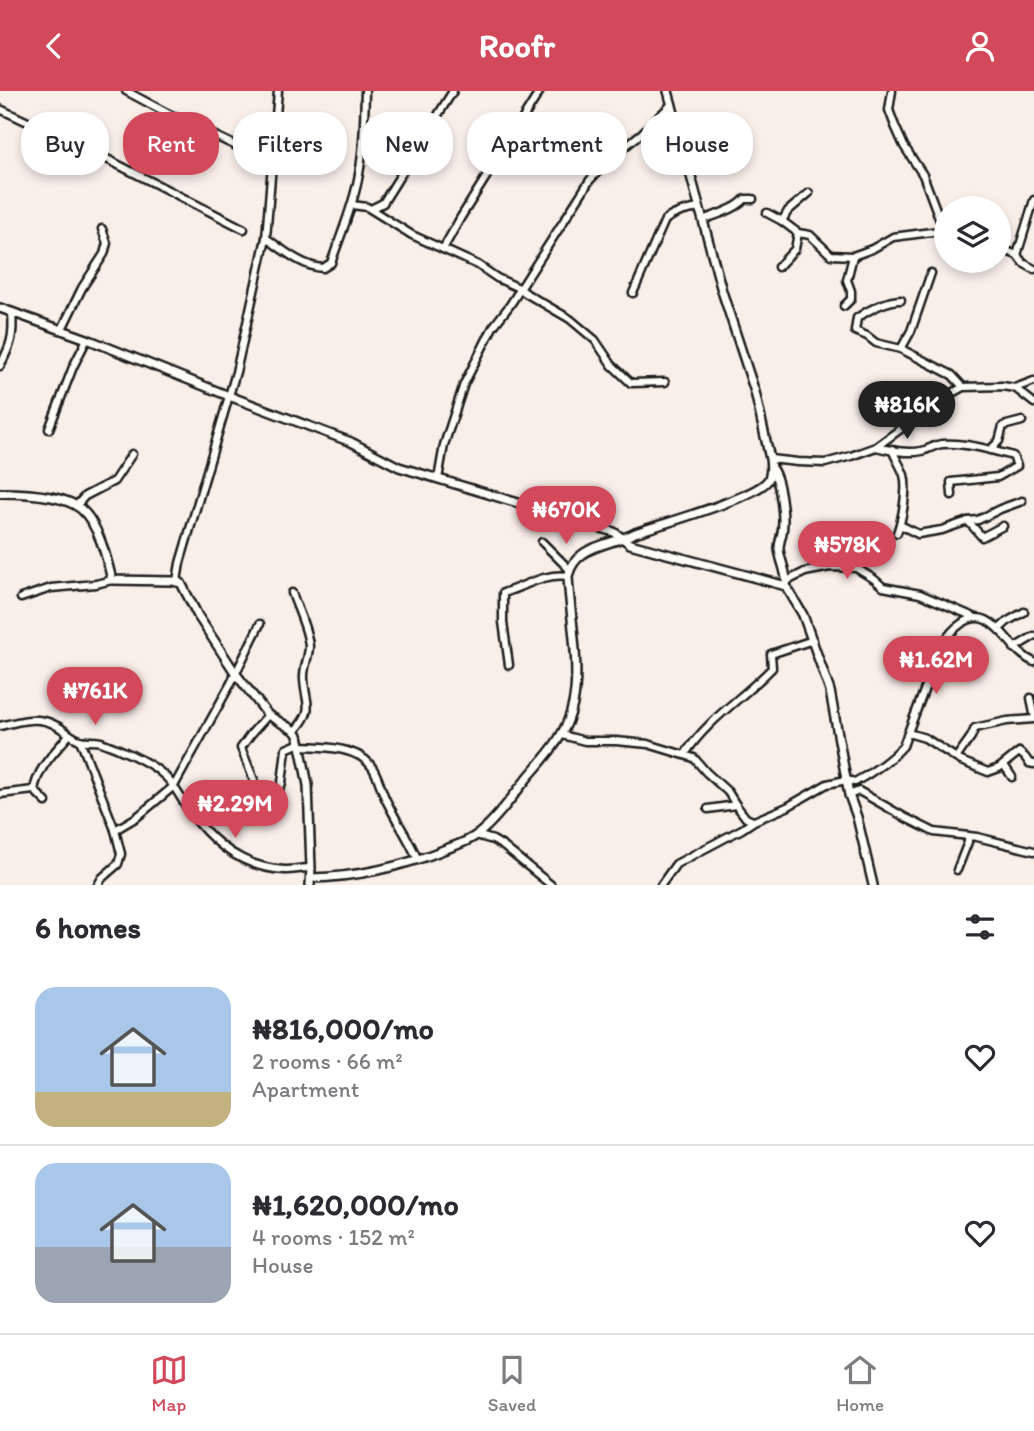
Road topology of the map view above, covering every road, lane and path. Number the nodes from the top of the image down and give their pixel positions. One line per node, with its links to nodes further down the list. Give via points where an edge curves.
1 (126, 91): 10 (street)
2 (278, 91): 25 (street)
3 (365, 91): 15 (street, via 363,152)
4 (453, 91): 17 (street, via 383,203)
5 (540, 91): 26 (street)
6 (668, 91): 8 (street)
7 (892, 91): 14 (street, via 889,110)
8 (672, 104): 16 (street); 33 (street, via 595,174)
9 (0, 109): 22 (street)
10 (233, 144)
11 (809, 193): 20 (street)
12 (753, 199): 19 (street)
13 (1034, 200): 28 (street)
14 (934, 204)
15 (352, 205): 17 (street); 25 (street, via 331,263 323,268)
16 (699, 208): 19 (street); 34 (street, via 665,220)
17 (371, 209): 26 (street)
18 (767, 213): 20 (street)
19 (703, 220): 55 (street, via 755,392)
20 (782, 221): 24 (street)
21 (102, 229): 39 (street, via 107,243 103,254)
22 (244, 229)
23 (934, 232): 29 (street, via 893,237)
24 (798, 233): 29 (street, via 810,235 831,255); 30 (street, via 795,249)
25 (266, 239): 47 (street)
26 (443, 249): 33 (street)
27 (1011, 253): 28 (street)
28 (1017, 255): 31 (street)
29 (853, 256): 36 (street, via 847,280 851,299)
30 (778, 267)
31 (1034, 269)
32 (932, 273): 41 (street)
33 (519, 288): 44 (street, via 581,327 631,383); 57 (street, via 464,384)
34 (633, 293)
35 (901, 300): 41 (street, via 862,314 855,331 876,343)
36 (844, 306)
37 (0, 308): 38 (street)
38 (12, 312): 39 (street); 42 (street, via 13,334)
39 (62, 329): 40 (street)
40 (87, 339): 47 (street); 50 (street)
41 (901, 349): 45 (street, via 952,375)
42 (0, 366)
43 (1034, 381): 46 (street)
44 (665, 382)
45 (962, 387): 46 (street); 51 (street)
46 (1015, 388): 48 (street)
47 (229, 396): 57 (street); 72 (street)
48 (1034, 403)
49 (1022, 421): 53 (street, via 1003,426 999,441)
50 (49, 429)
51 (876, 447): 52 (street); 55 (street, via 825,463)
52 (892, 449): 53 (street, via 919,452 939,444 958,444); 63 (street, via 904,476)
53 (990, 450): 59 (street, via 1013,456 1017,466 998,477 951,482)
54 (132, 454): 61 (street, via 114,481)
55 (770, 459): 56 (street)
56 (772, 469): 65 (street, via 762,487 750,493); 73 (street, via 778,485 783,530 779,546)
57 (438, 479): 67 (street, via 614,533)
58 (0, 493): 61 (street, via 62,499)
59 (952, 495)
60 (1022, 501): 62 (street)
61 (76, 506): 71 (street, via 99,537)
62 (968, 521): 63 (street, via 918,534); 64 (street, via 982,537)
63 (900, 525): 66 (street)
64 (1003, 526)
65 (635, 533): 67 (street); 69 (street)
66 (897, 533)
67 (623, 540): 69 (street); 70 (street, via 589,549)
68 (542, 543): 70 (street)
69 (637, 546): 73 (street)
70 (569, 573): 84 (street, via 503,593); 94 (street, via 575,686)
71 (112, 580): 72 (street); 75 (street, via 51,588)
72 (177, 581): 85 (street)
73 (786, 583): 77 (street, via 805,572 856,568 883,587 920,594); 81 (street)
74 (292, 593): 91 (street, via 309,647 304,676 309,707)
75 (21, 598)
76 (1024, 612): 79 (street)
77 (974, 617): 79 (street); 92 (street, via 943,643)
78 (260, 624): 85 (street)
79 (999, 629): 82 (street)
80 (1034, 636): 82 (street)
81 (813, 640): 97 (street, via 771,654 772,668 721,712); 102 (street, via 830,691)
82 (1014, 648): 83 (street)
83 (1034, 662)
84 (509, 666)
85 (236, 674): 88 (street); 103 (street)
86 (1031, 698): 87 (street)
87 (1034, 714)
88 (268, 715): 91 (street); 96 (street, via 241,748 256,785 266,791 279,790 286,749)
89 (1034, 719): 98 (street, via 975,728)
90 (0, 726): 93 (street, via 35,719 54,724)
91 (295, 731): 96 (street)
92 (908, 733): 98 (street); 102 (street, via 898,751 855,782)
93 (69, 735): 95 (street); 104 (street, via 42,768)
94 (562, 735): 97 (street, via 585,741 648,744); 112 (street)
95 (80, 740): 103 (street, via 102,743 134,757); 111 (street)
96 (300, 744): 115 (street, via 342,749 367,762); 116 (street, via 309,785)
97 (685, 754): 108 (street, via 694,758)
98 (956, 758): 100 (street, via 988,772)
99 (1034, 764): 100 (street, via 1019,752)
100 (1004, 765): 101 (street)
101 (1012, 777)
102 (846, 780): 106 (street); 110 (street, via 827,784)
103 (174, 786): 111 (street); 116 (street, via 189,810 229,852 265,868)
104 (34, 790): 105 (street); 107 (street)
105 (0, 794)
106 (849, 795): 113 (street, via 859,790 934,832); 122 (street)
107 (46, 802)
108 (736, 805): 109 (street); 110 (street)
109 (708, 809)
110 (753, 821): 121 (street, via 676,864)
111 (115, 830): 119 (street, via 121,859)
112 (476, 835): 115 (street); 120 (street, via 503,846)
113 (968, 835): 114 (street); 117 (street)
114 (1034, 851)
115 (418, 860): 118 (street)
116 (312, 868): 118 (street)
117 (957, 870)
118 (311, 882)
119 (98, 885)
120 (551, 885)
121 (661, 885)
122 (873, 885)

